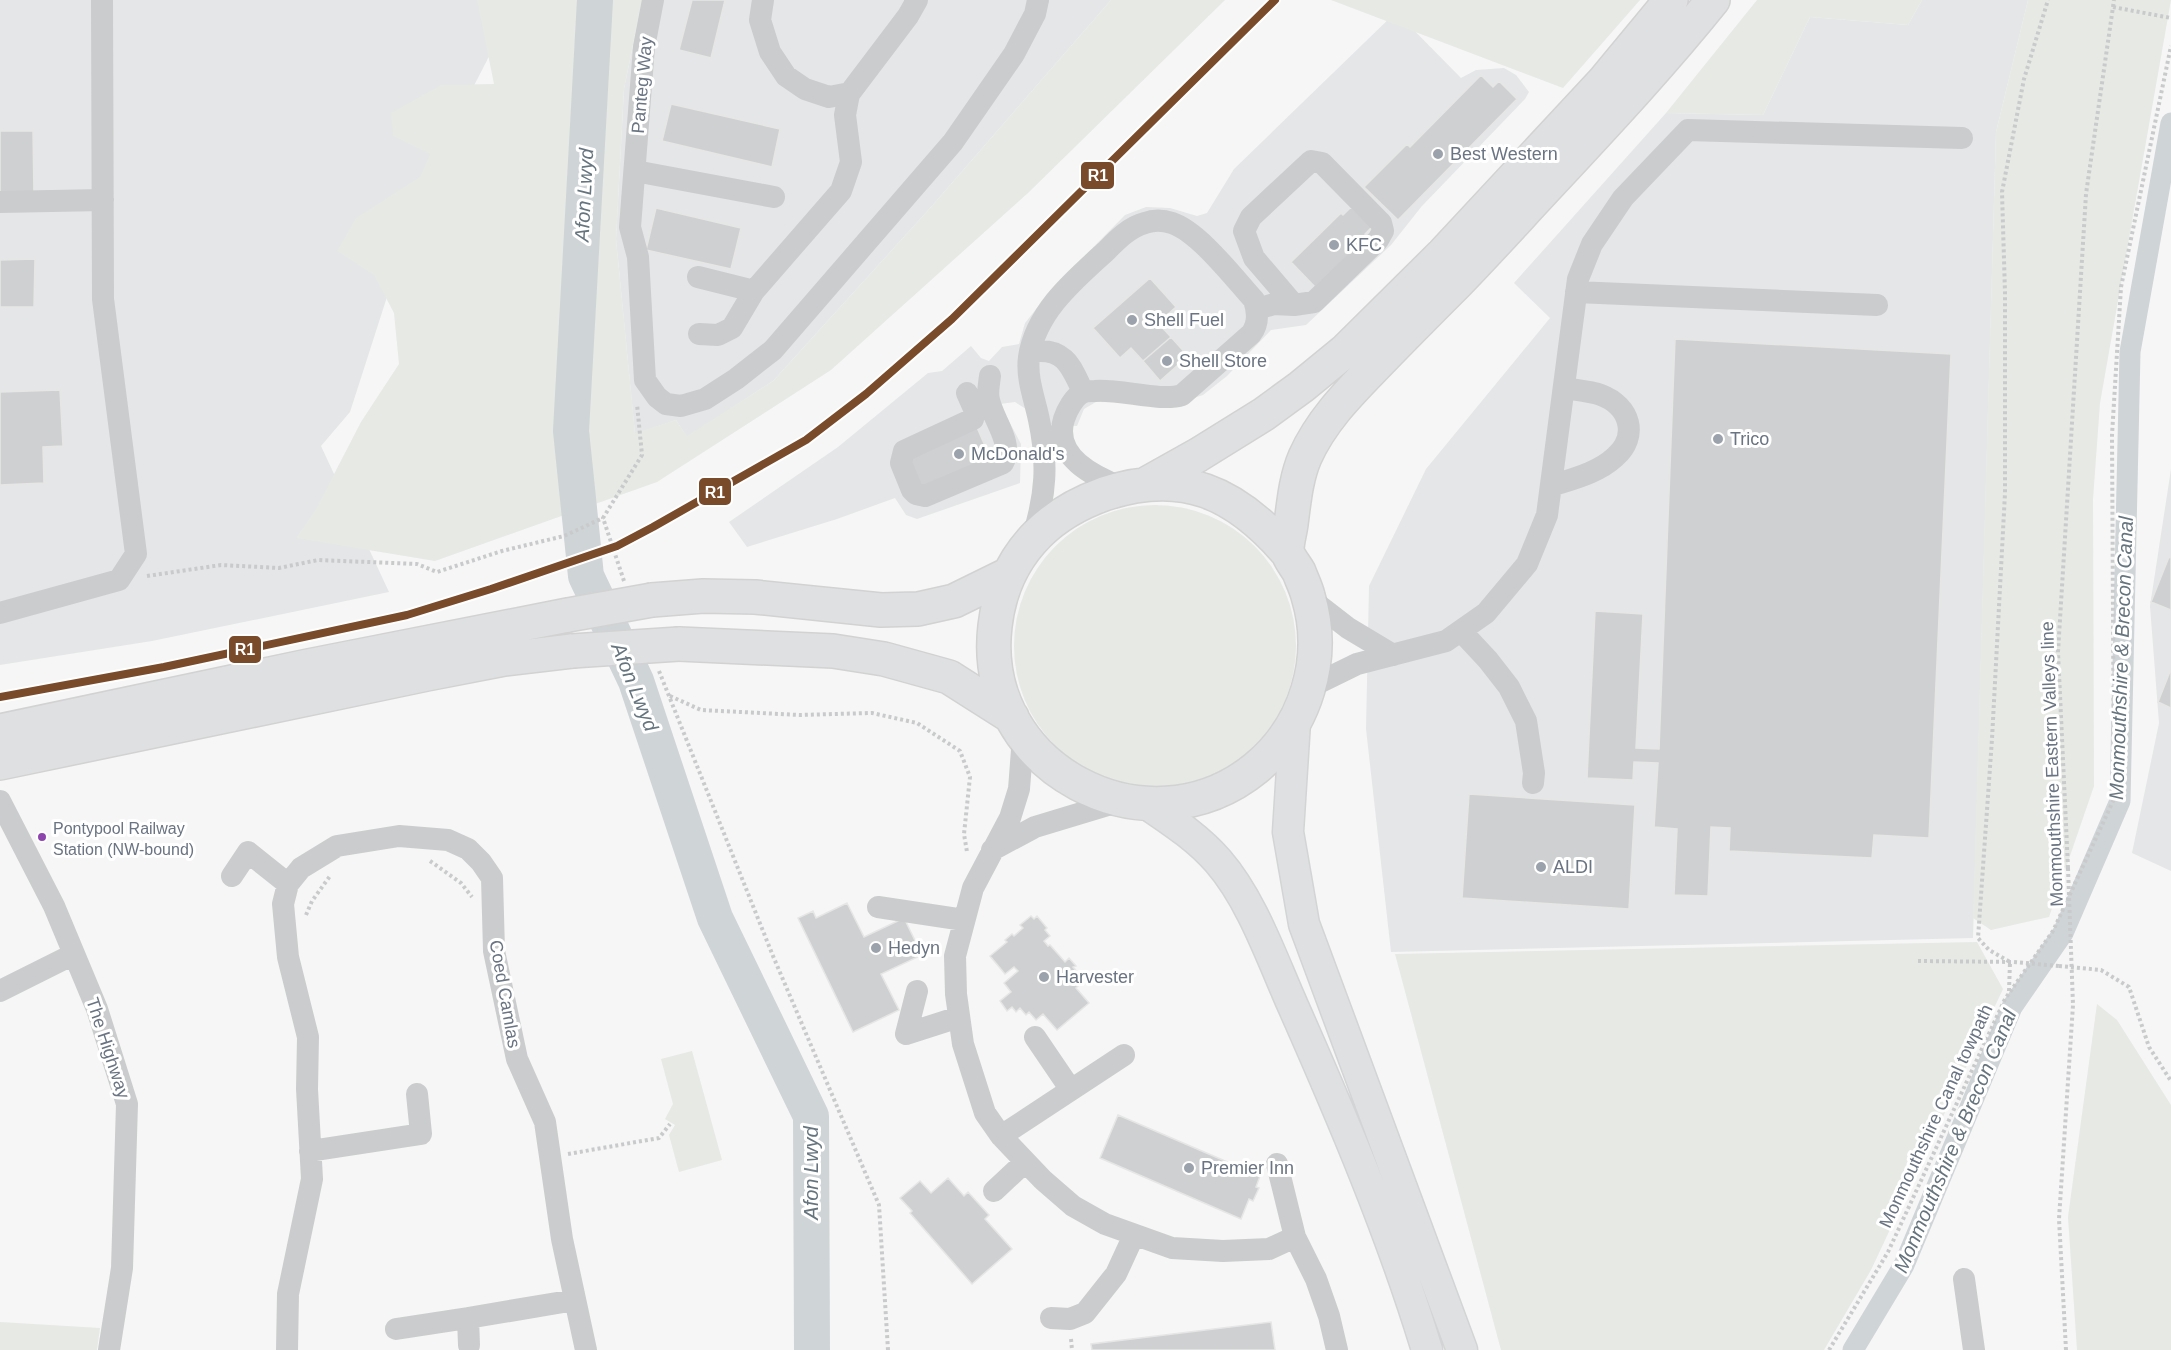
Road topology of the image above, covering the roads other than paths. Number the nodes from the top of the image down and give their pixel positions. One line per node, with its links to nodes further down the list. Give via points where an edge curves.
1 (102, 0): 12 (street)
2 (653, 0): 10 (street, Panteg Way, via 644,47)
3 (763, 0): 8 (street, via 760,20 770,52 786,75 805,89 829,97)
4 (917, 0): 8 (street)
5 (1038, 0): 10 (street, Panteg Way, via 1014,54 953,142 773,350 705,399 681,406 666,404 645,380 638,257 630,227)
6 (1671, 0): 26 (highway, via 1604,81 1443,254 1345,351 1264,414 1198,455)
7 (1713, 0): 29 (highway, via 1626,102 1320,428 1295,490)
8 (850, 93): 15 (street, via 845,115 851,162 841,191)
9 (1962, 138): 16 (street, via 1689,129 1623,198 1592,244)
10 (635, 171): 11 (street)
11 (774, 197)
12 (103, 200): 13 (street); 32 (street, via 103,299 136,554 119,580)
13 (0, 202)
14 (698, 277): 15 (street)
15 (754, 291): 20 (street, via 732,328 718,335)
16 (1576, 292): 18 (street); 23 (street)
17 (1294, 305): 17 (street, via 1254,258 1244,231 1251,217 1311,161 1322,163 1381,224 1383,231 1314,302); 19 (street, via 1275,304)
18 (1877, 305)
19 (1257, 309): 21 (street, via 1254,300 1189,232 1163,221 1144,223 1120,238 1061,293 1040,325); 24 (street, via 1251,334 1182,395)
20 (699, 334)
21 (1030, 352): 24 (street, via 1045,350 1058,354 1068,363); 28 (street, via 1030,378 1046,474)
22 (990, 376): 25 (street, via 989,400 1007,448 1003,463 925,496 916,494 901,463 904,451 974,419 975,411)
23 (1564, 388): 27 (street); 27 (street, via 1601,395 1616,404 1630,431 1626,445 1614,459)
24 (1083, 392): 26 (street, via 1066,413 1062,426 1065,445 1089,472)
25 (967, 393)
26 (1136, 485): 28 (highway, via 1080,503); 29 (highway, via 1180,485 1212,493 1266,528)
27 (1551, 486): 33 (street, via 1547,515 1527,564 1486,613)
28 (1032, 541): 30 (highway)
29 (1287, 552): 31 (highway)
30 (1009, 574): 37 (highway, via 993,635 997,678); 38 (highway, bridge, via 954,601 918,609 881,610 755,597 652,600)
31 (1308, 597): 34 (street, via 1348,628); 35 (highway, via 1315,648)
32 (0, 613)
33 (1461, 631): 34 (street, via 1446,641); 40 (street, via 1509,687 1526,721)
34 (1393, 655): 35 (street, via 1357,664)
35 (1310, 687): 36 (highway)
36 (1294, 722): 42 (highway, via 1271,753 1233,784 1177,803); 74 (main road, via 1288,832 1304,924)
37 (1018, 727): 39 (highway, bridge, via 950,677 884,659 833,651 668,655 572,651 427,674); 42 (highway, via 1043,759 1066,778 1092,792); 43 (street, via 1019,789 1010,818)
38 (0, 730)
39 (0, 763)
40 (1533, 783)
41 (0, 801): 48 (street, The Highway)
42 (1134, 802): 43 (street, via 1035,827); 73 (main road, via 1204,847 1219,862 1246,905 1359,1157)
43 (992, 850): 47 (street, via 973,888)
44 (232, 876): 45 (street, via 248,852)
45 (288, 884): 57 (street, via 283,904 288,957 308,1037); 64 (street, Coed Camlas, via 301,868 337,846 399,836 448,840 468,849 481,862 492,878 494,951 517,1059 545,1122)
46 (878, 907): 47 (street)
47 (964, 920): 51 (street, via 955,956)
48 (74, 954): 49 (street); 69 (street, The Highway, via 97,1009 127,1104 122,1268)
49 (0, 991)
50 (917, 991): 51 (street, via 906,1034)
51 (959, 1017): 56 (street, via 963,1044 985,1113)
52 (1035, 1037): 54 (street)
53 (1124, 1055): 54 (street)
54 (1071, 1090): 56 (street)
55 (417, 1094): 57 (street, via 421,1134)
56 (1001, 1136): 58 (street)
57 (310, 1151): 70 (street, via 312,1179 288,1294)
58 (1025, 1162): 60 (street); 61 (street, via 1073,1206)
59 (1277, 1164): 62 (street)
60 (994, 1191)
61 (1134, 1235): 62 (street, via 1172,1248 1223,1251 1269,1249); 66 (street, via 1116,1274 1085,1313 1070,1319)
62 (1295, 1237): 72 (street, via 1316,1279)
63 (1964, 1279): 75 (street)
64 (575, 1300): 65 (street); 71 (street, Coed Camlas)
65 (468, 1318): 67 (street); 68 (street)
66 (1051, 1318)
67 (396, 1329)
68 (469, 1345)
69 (109, 1350)
70 (287, 1350)
71 (586, 1350)
72 (1337, 1350)
73 (1427, 1350)
74 (1462, 1350)
75 (1974, 1350)

